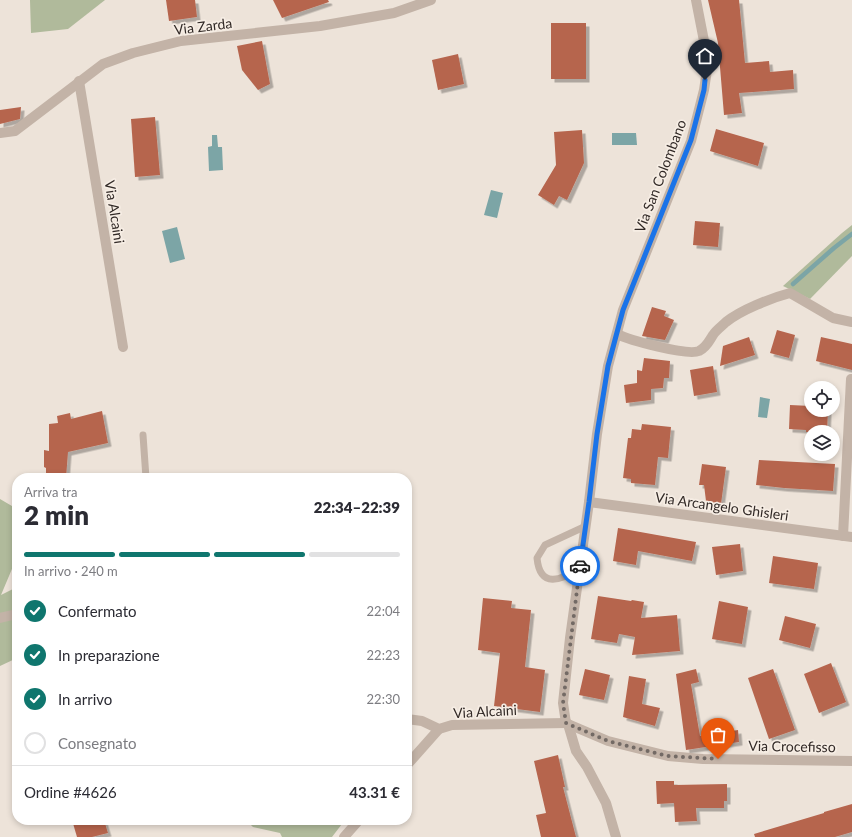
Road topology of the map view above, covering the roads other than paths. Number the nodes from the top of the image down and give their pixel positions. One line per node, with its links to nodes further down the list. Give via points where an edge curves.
1 (431, 0): 3 (street, Via Zarda, via 394,13 320,26 181,42 133,53 103,64)
2 (696, 0): 6 (street, Via San Colombano, via 705,46 704,90 691,140 623,310)
3 (79, 81): 4 (street, Via Zarda, via 15,130); 7 (street, Via Alcaini)
4 (0, 133)
5 (852, 322): 6 (street, via 833,318 790,293 744,311 727,321 699,351 688,353)
6 (617, 334): 11 (street, Via San Colombano, via 608,366)
7 (123, 347)
8 (851, 379): 13 (street)
9 (144, 436): 10 (lane)
10 (146, 473)
11 (589, 502): 12 (street, Via San Colombano); 13 (street, Via Arcangelo Ghisleri)
12 (586, 526): 14 (street, Via San Colombano); 14 (lane, via 545,545 537,558 540,572 550,579 566,577)
13 (848, 537)
14 (579, 569): 18 (street, Via San Colombano, via 563,703)
15 (12, 615): 16 (street)
16 (0, 618)
17 (412, 720): 19 (street, Via Alcaini)
18 (567, 724): 19 (street, Via Alcaini, via 452,725); 21 (street, Via Crocefisso, via 608,741 668,756 703,759); 24 (street, via 576,751 606,803)
19 (439, 728): 20 (street)
20 (412, 759)
21 (852, 761)
22 (355, 825): 23 (street)
23 (344, 837)
24 (616, 837)

